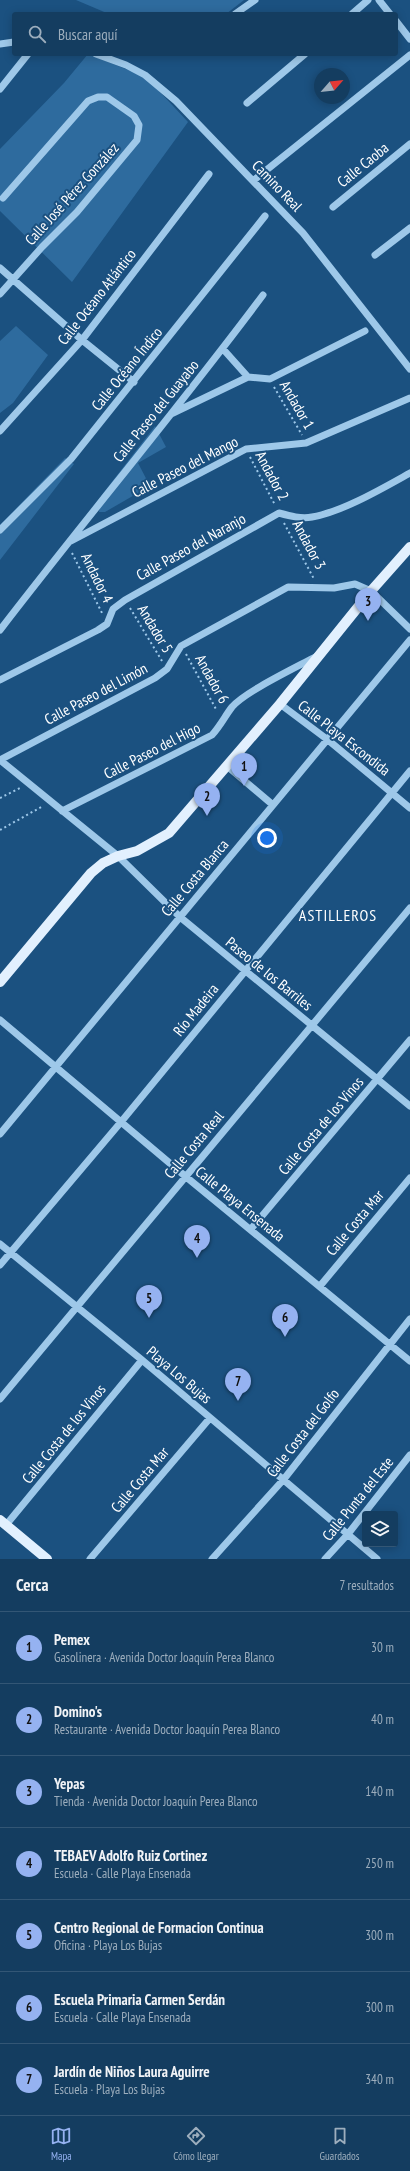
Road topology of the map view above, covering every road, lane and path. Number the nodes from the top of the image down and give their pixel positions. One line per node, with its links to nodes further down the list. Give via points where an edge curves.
1 (255, 0): 4 (street)
2 (368, 0): 5 (street)
3 (379, 0): 6 (street)
4 (238, 12)
5 (354, 12)
6 (388, 12)
7 (398, 24): 8 (street)
8 (410, 39)
9 (12, 42): 10 (street)
10 (0, 44)
11 (410, 55): 19 (street)
12 (26, 56): 15 (street)
13 (101, 56): 19 (street, Camino Real, via 145,75 176,101)
14 (303, 56): 16 (street)
15 (0, 89)
16 (246, 103)
17 (410, 144): 21 (street, Calle Caoba)
18 (208, 174): 30 (street, Calle Océano Atlántico)
19 (254, 180): 32 (street, Camino Real, via 304,233)
20 (3, 198): 26 (street, Calle José Pérez González, via 88,101 107,97 134,116 139,125 138,140 77,212)
21 (333, 207)
22 (265, 216): 35 (street, Calle Océano Índico)
23 (410, 228): 24 (street)
24 (374, 255)
25 (0, 268): 26 (street)
26 (15, 279): 27 (street, Calle José Pérez González); 30 (street)
27 (0, 294)
28 (263, 295): 31 (street, Calle Paseo del Guayabo)
29 (365, 330): 34 (street)
30 (82, 340): 35 (street); 38 (street, Calle Océano Atlántico)
31 (223, 349): 33 (street); 37 (street, Calle Paseo del Guayabo)
32 (410, 369)
33 (248, 377): 34 (street); 37 (street)
34 (270, 379): 39 (path, Andador 1)
35 (134, 382): 43 (street, Calle Océano Índico, via 71,459)
36 (410, 398): 39 (street, Calle Paseo del Mango)
37 (169, 415): 44 (street, Calle Paseo del Guayabo)
38 (0, 431)
39 (306, 443): 40 (street, Calle Paseo del Mango)
40 (246, 449): 42 (path, Andador 2); 44 (street, Calle Paseo del Mango)
41 (410, 473): 42 (street, via 334,511 312,518)
42 (279, 513): 46 (path, Andador 3); 48 (street, Calle Paseo del Naranjo)
43 (0, 530)
44 (67, 543): 49 (path, Andador 4); 51 (street, Calle Paseo del Guayabo)
45 (410, 547): 47 (main road)
46 (318, 588): 47 (street, Calle Paseo del Limón, via 334,588 351,583); 53 (street, Calle Paseo del Limón, via 288,587)
47 (371, 591): 50 (street); 54 (main road)
48 (125, 600): 49 (street, Calle Paseo del Naranjo, via 113,609); 55 (path, Andador 5)
49 (107, 624): 56 (street)
50 (410, 629)
51 (0, 630)
52 (410, 640): 59 (street, Calle Costa Blanca)
53 (181, 646): 55 (street, Calle Paseo del Limón); 58 (path, Andador 6)
54 (324, 652): 57 (main road); 58 (street, Calle Paseo del Higo, via 243,698 232,708)
55 (166, 669): 60 (street, Calle Paseo del Limón, via 155,678)
56 (0, 680)
57 (280, 704): 59 (street, Calle Playa Escondida); 61 (main road)
58 (224, 723): 69 (street, Calle Paseo del Higo, via 212,735)
59 (328, 740): 64 (street, Calle Playa Escondida); 67 (street, Calle Costa Blanca)
60 (0, 760): 63 (street, Paseo de los Barriles)
61 (227, 766): 67 (street); 71 (main road, via 169,833 137,851)
62 (410, 771): 64 (street, Río Madeira)
63 (29, 784): 65 (path); 66 (street, Paseo de los Barriles)
64 (392, 792): 68 (street, Calle Playa Escondida); 74 (street, Río Madeira)
65 (0, 798)
66 (51, 801): 69 (street, Paseo de los Barriles); 70 (path)
67 (273, 805): 73 (street, Calle Costa Blanca)
68 (410, 808)
69 (62, 810): 71 (street, Paseo de los Barriles)
70 (0, 830)
71 (118, 856): 73 (street, Paseo de los Barriles); 75 (main road, via 103,863 91,873)
72 (410, 908): 77 (street, Calle Costa Real)
73 (180, 918): 74 (street, Paseo de los Barriles); 79 (street, Calle Costa Blanca)
74 (244, 972): 77 (street, Paseo de los Barriles); 82 (street, Río Madeira)
75 (0, 982)
76 (0, 1020): 79 (street, Calle Playa Ensenada)
77 (312, 1025): 80 (street, Paseo de los Barriles); 84 (street, Calle Costa Real)
78 (410, 1040): 80 (street, Calle Costa de los Vinos)
79 (55, 1067): 82 (street, Calle Playa Ensenada); 83 (street, Calle Costa Blanca)
80 (377, 1079): 81 (street, Paseo de los Barriles); 86 (street, Calle Costa de los Vinos)
81 (410, 1106)
82 (121, 1122): 84 (street, Calle Playa Ensenada); 88 (street, Río Madeira)
83 (0, 1134)
84 (185, 1176): 86 (street, Calle Playa Ensenada); 91 (street, Calle Costa Real)
85 (410, 1178): 90 (street, Calle Costa Mar)
86 (251, 1229): 90 (street, Calle Playa Ensenada)
87 (0, 1244): 88 (street, Playa Los Bujas)
88 (11, 1252): 89 (street, Río Madeira); 91 (street, Playa Los Bujas)
89 (0, 1265)
90 (320, 1286): 93 (street, Calle Playa Ensenada)
91 (75, 1307): 94 (street, Playa Los Bujas); 96 (street, Calle Costa Real)
92 (410, 1319): 93 (street, Calle Costa del Golfo)
93 (390, 1344): 95 (street, Calle Playa Ensenada); 99 (street, Calle Costa del Golfo)
94 (142, 1360): 97 (street, Playa Los Bujas); 100 (street, Calle Costa de los Vinos)
95 (410, 1361)
96 (0, 1398)
97 (210, 1418): 99 (street, Playa Los Bujas); 103 (street, Calle Costa Mar)
98 (410, 1455): 101 (street, Calle Punta del Este)
99 (284, 1479): 101 (street, Playa Los Bujas); 104 (street, Calle Costa del Golfo)
100 (3, 1523): 102 (main road)
101 (348, 1534): 105 (street, Calle Punta del Este); 106 (street, Playa Los Bujas)
102 (47, 1559)
103 (90, 1559)
104 (212, 1559)
105 (325, 1559)
106 (377, 1559)

